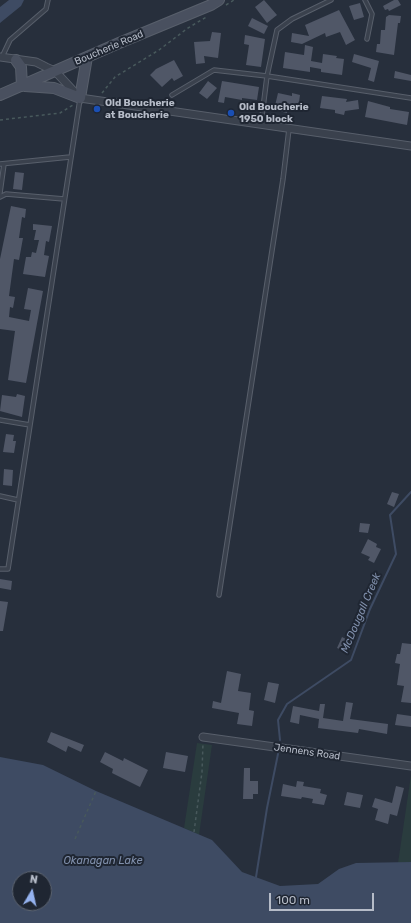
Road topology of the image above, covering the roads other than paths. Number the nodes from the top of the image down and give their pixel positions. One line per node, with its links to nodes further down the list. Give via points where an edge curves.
1 (48, 0): 6 (lane, via 46,9 10,40)
2 (331, 0): 10 (lane, via 292,19 277,30)
3 (365, 0): 5 (lane, via 372,14)
4 (220, 4): 7 (main road, Boucherie Road, via 211,5)
5 (367, 39)
6 (1, 57): 8 (street)
7 (87, 57): 9 (main road, Boucherie Road); 15 (main road)
8 (16, 60): 9 (street, via 36,62); 11 (main road, via 21,67)
9 (55, 71): 11 (main road, Boucherie Road); 15 (street)
10 (267, 76): 13 (lane, via 214,70); 14 (lane); 16 (lane)
11 (22, 86): 12 (main road, Boucherie Road); 15 (main road, via 54,88)
12 (0, 95)
13 (172, 95)
14 (411, 98)
15 (76, 101): 16 (street); 19 (lane)
16 (261, 125): 17 (street)
17 (289, 129): 18 (street); 29 (lane)
18 (411, 146)
19 (70, 157): 20 (lane); 23 (lane)
20 (2, 164): 21 (lane)
21 (0, 193)
22 (0, 196): 23 (lane, via 6,194)
23 (64, 199): 25 (lane)
24 (0, 420): 25 (lane)
25 (30, 425): 27 (lane)
26 (0, 496): 27 (lane)
27 (18, 500): 28 (lane, via 8,569)
28 (0, 568)
29 (219, 595)
30 (203, 737): 31 (street, Jennens Road)
31 (411, 766)

